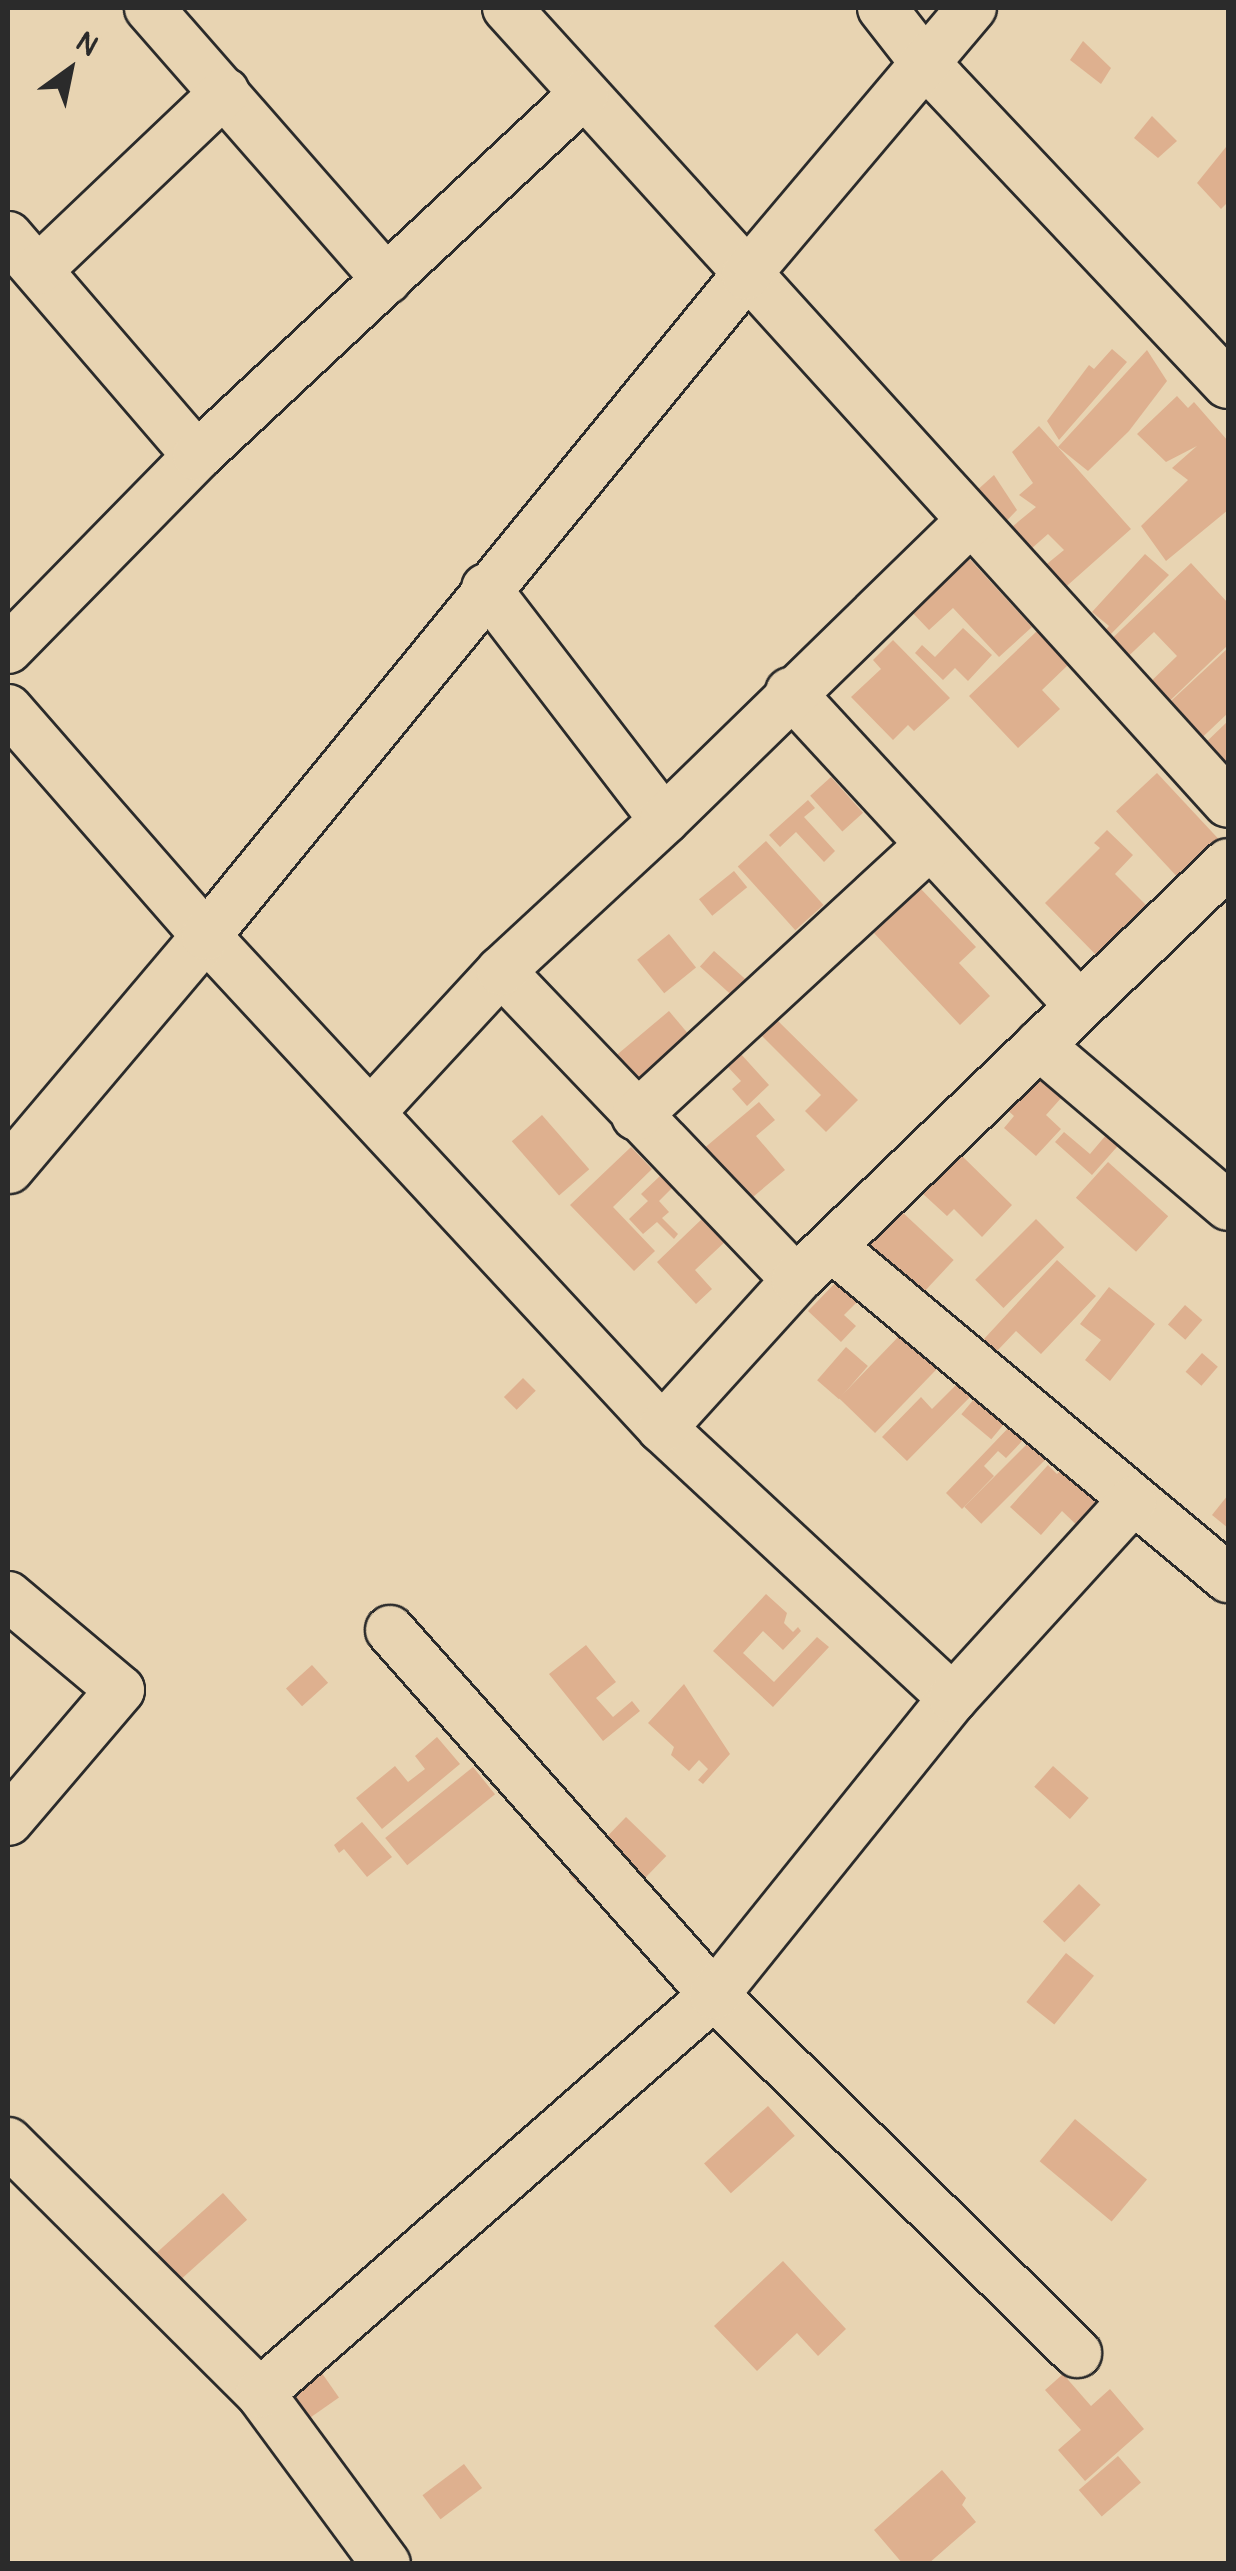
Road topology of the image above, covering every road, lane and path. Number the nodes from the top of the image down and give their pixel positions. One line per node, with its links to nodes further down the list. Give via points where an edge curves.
1 (149, 8): 6 (street)
2 (508, 8): 7 (street)
3 (882, 8): 5 (street)
4 (972, 8): 5 (street)
5 (925, 63): 9 (street); 11 (street)
6 (225, 92): 8 (street); 10 (street)
7 (584, 94): 9 (street); 10 (street)
8 (23, 253): 12 (street)
9 (746, 274): 13 (street); 14 (street)
10 (387, 280): 12 (street)
11 (1228, 384)
12 (197, 456): 15 (street)
13 (970, 521): 16 (street); 18 (street)
14 (486, 588): 19 (street); 22 (street)
15 (8, 648)
16 (790, 692): 19 (street); 20 (street)
17 (8, 709): 22 (street)
18 (1228, 803)
19 (664, 820): 23 (street)
20 (930, 846): 24 (street); 27 (street)
21 (1228, 863): 24 (street)
22 (206, 936): 26 (street); 28 (street)
23 (501, 971): 26 (street); 27 (street)
24 (1079, 1005): 25 (street)
25 (1039, 1045): 29 (street); 30 (street)
26 (371, 1112): 32 (street)
27 (636, 1116): 31 (street)
28 (9, 1170)
29 (1228, 1206)
30 (833, 1248): 31 (street); 33 (street)
31 (796, 1280): 32 (street)
32 (662, 1428): 37 (street)
33 (1132, 1500): 34 (street); 37 (street)
34 (1228, 1578)
35 (8, 1596): 38 (street, via 120,1690)
36 (390, 1630): 39 (street)
37 (953, 1698): 39 (street)
38 (8, 1821)
39 (714, 1995): 41 (street); 42 (street)
40 (8, 2142): 42 (street)
41 (1077, 2353)
42 (260, 2393): 43 (street)
43 (386, 2564)

